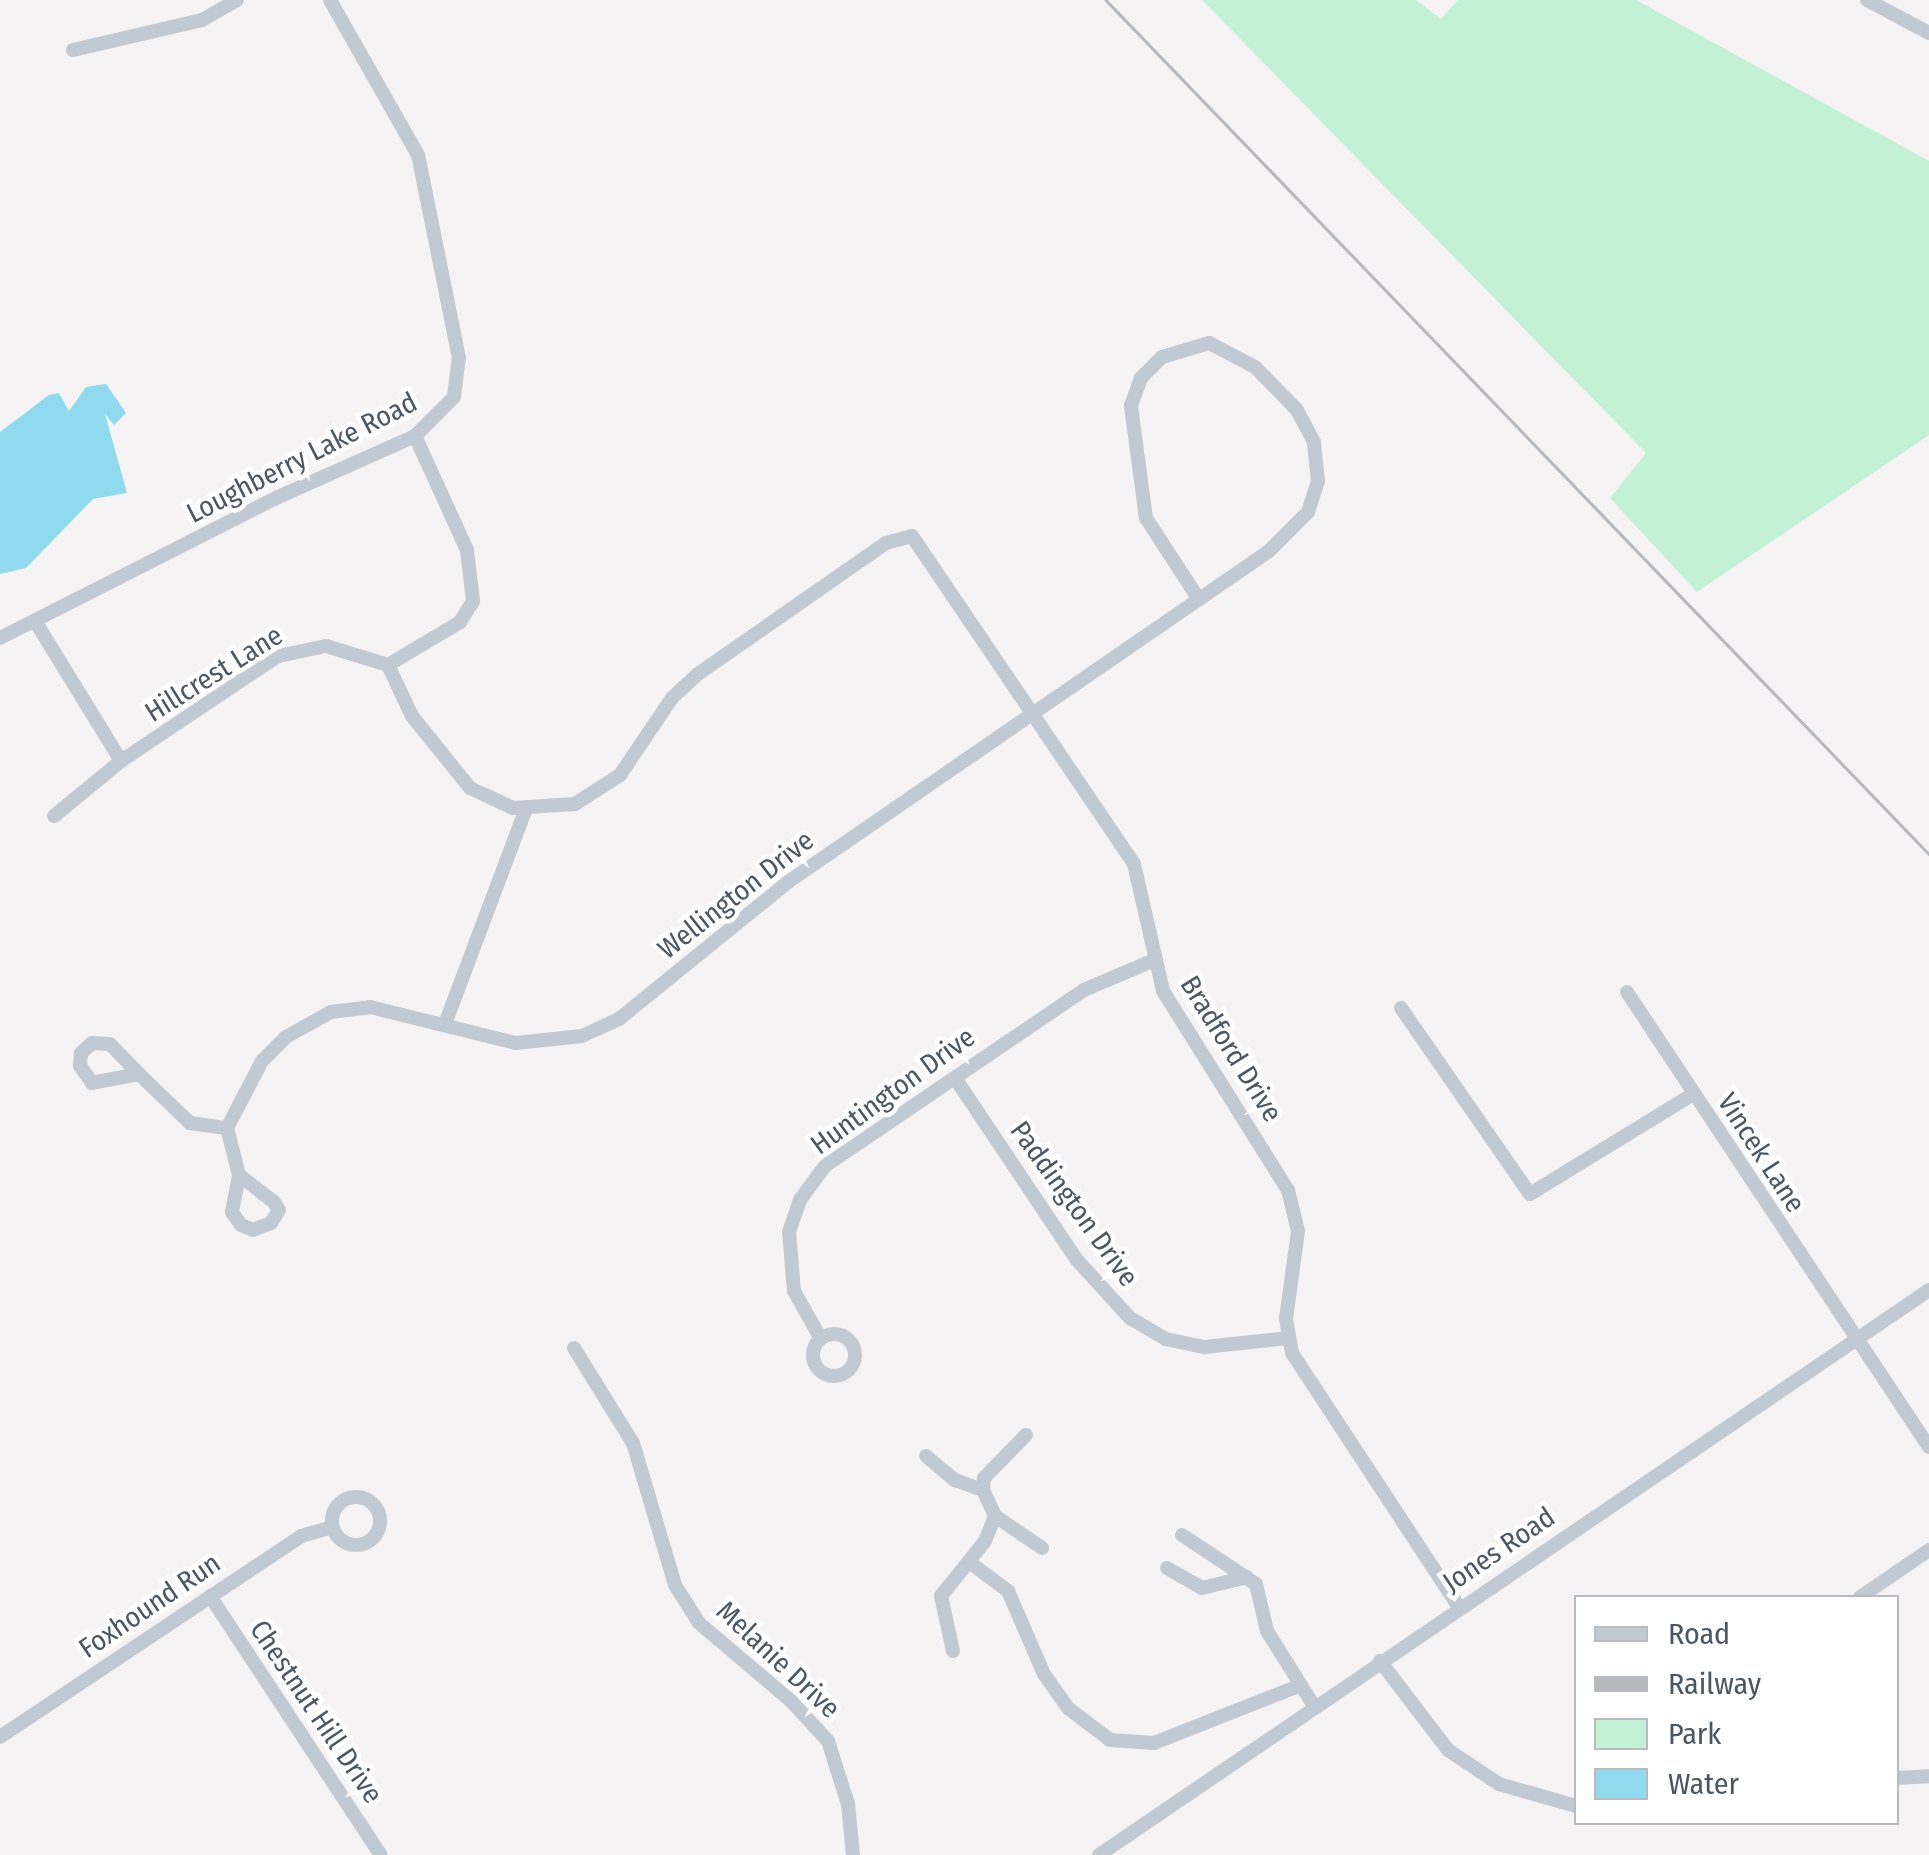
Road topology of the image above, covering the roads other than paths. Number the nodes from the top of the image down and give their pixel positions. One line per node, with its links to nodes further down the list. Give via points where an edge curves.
1 (237, 0): 5 (street, via 174,28)
2 (330, 0): 6 (street, Loughberry Lake Road, via 412,138 441,253 460,378 444,412)
3 (1867, 0): 4 (street)
4 (1929, 33)
5 (73, 50)
6 (415, 436): 8 (street, Loughberry Lake Road, via 276,498); 10 (street, via 466,550 474,601 460,622)
7 (1198, 598): 7 (street, via 1297,526 1318,481 1314,442 1297,410 1239,354 1208,343 1162,357 1141,378 1131,406 1146,518); 11 (street, Wellington Drive)
8 (35, 621): 9 (street, Loughberry Lake Road); 12 (street)
9 (0, 638)
10 (388, 664): 12 (street, Hillcrest Lane, via 346,649 302,646); 13 (street, via 412,716 455,774 495,803)
11 (1034, 710): 13 (street, Bradford Drive, via 922,546 905,534 680,688 629,765 603,791 574,804); 15 (street, Bradford Drive, via 1134,864); 18 (street, Wellington Drive, via 776,891 619,1019 546,1044 497,1040)
12 (121, 760): 14 (street, Hillcrest Lane)
13 (526, 809): 18 (street)
14 (54, 816)
15 (1152, 961): 20 (street, Huntington Drive, via 1084,990); 26 (street, Bradford Drive, via 1187,1034 1288,1190 1298,1230)
16 (1626, 992): 21 (street, Vincek Lane)
17 (1401, 1008): 21 (street, via 1530,1194)
18 (445, 1024): 22 (street, Wellington Drive, via 370,1007 308,1023 256,1069)
19 (139, 1074): 22 (street, via 190,1122)
20 (955, 1078): 25 (street, Huntington Drive, via 826,1166 800,1200 790,1232 790,1276); 26 (street, Paddington Drive, via 1077,1260 1130,1318 1192,1346)
21 (1693, 1094): 27 (street, Vincek Lane)
22 (227, 1128): 23 (street)
23 (240, 1175)
24 (1929, 1290): 27 (street, Jones Road)
25 (820, 1337)
26 (1288, 1338): 43 (street, via 1315,1394)
27 (1856, 1340): 30 (street, Vincek Lane); 43 (street, Jones Road)
28 (574, 1348): 53 (street, Melanie Drive, via 633,1443 676,1585 699,1623 828,1741 848,1804)
29 (1026, 1435): 32 (street, via 984,1478)
30 (1929, 1448)
31 (926, 1456): 32 (street, via 955,1480)
32 (983, 1490): 33 (street)
33 (995, 1516): 36 (street); 38 (street)
34 (333, 1527): 42 (street, Foxhound Run, via 301,1536)
35 (1182, 1535): 40 (street)
36 (1042, 1548)
37 (1929, 1550): 41 (street)
38 (969, 1562): 44 (street, via 940,1604); 46 (street, via 1008,1590 1044,1674 1068,1708 1110,1740 1154,1743)
39 (1167, 1568): 40 (street, via 1202,1588)
40 (1247, 1576): 46 (street, via 1259,1590 1267,1631)
41 (1863, 1595)
42 (210, 1596): 48 (street, Foxhound Run); 52 (street, Chestnut Hill Drive)
43 (1459, 1607): 45 (street, Jones Road)
44 (952, 1651)
45 (1380, 1661): 47 (street, Jones Road); 51 (street, via 1448,1750 1499,1784)
46 (1301, 1685): 47 (street)
47 (1314, 1706): 54 (street, Jones Road)
48 (0, 1737)
49 (1929, 1776): 50 (street)
50 (1899, 1778)
51 (1574, 1805)
52 (381, 1855)
53 (852, 1855)
54 (1099, 1855)

